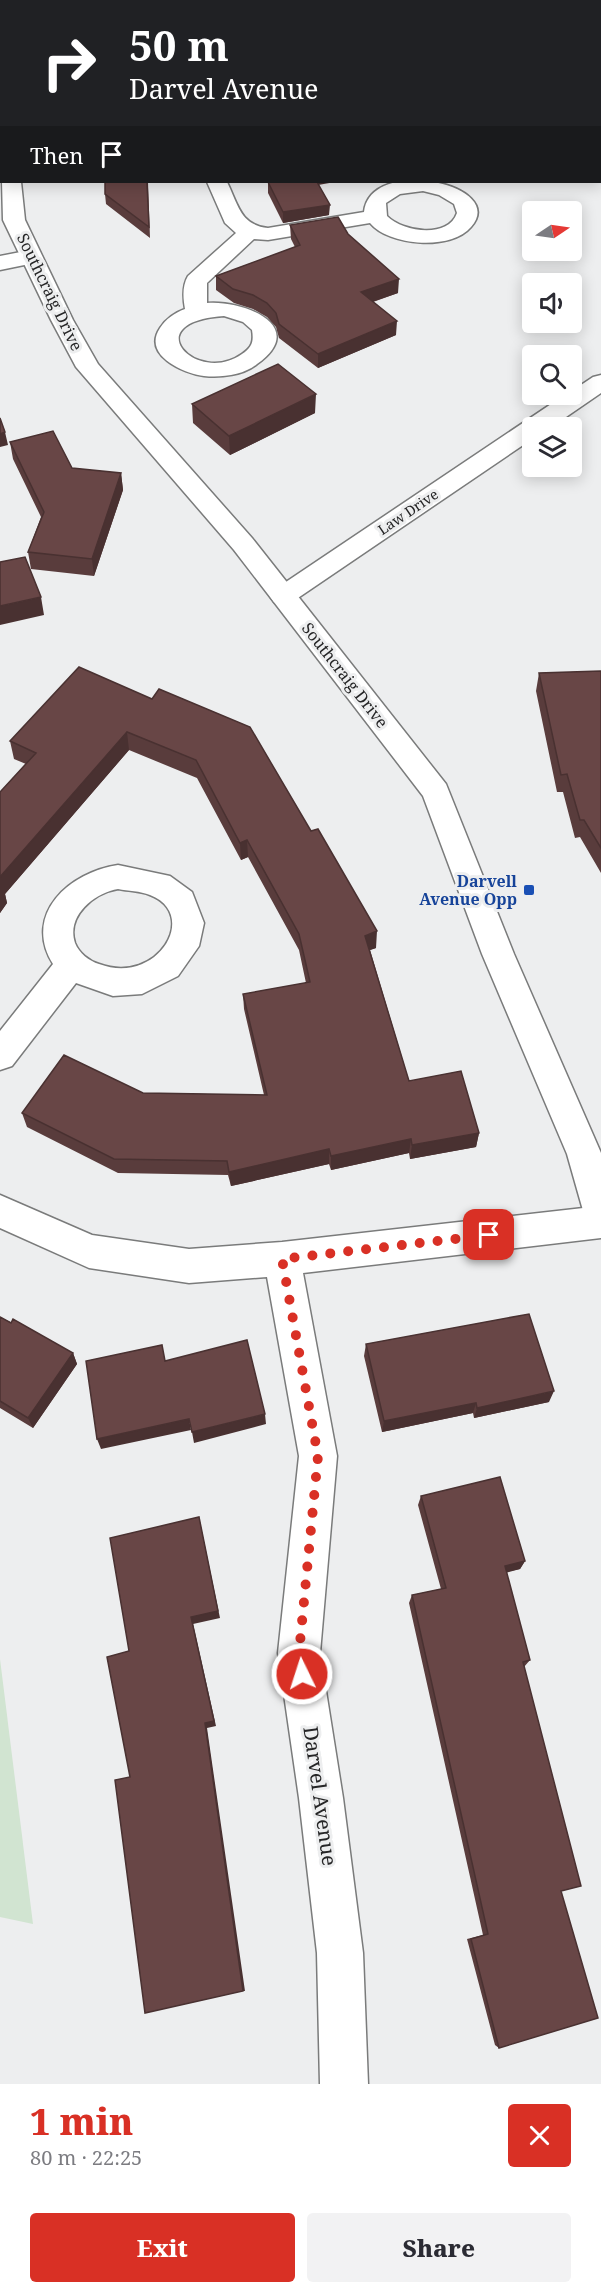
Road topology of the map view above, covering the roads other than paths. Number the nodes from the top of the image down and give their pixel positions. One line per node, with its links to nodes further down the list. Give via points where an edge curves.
1 (11, 183): 5 (street, Southcraig Drive, via 14,220)
2 (217, 183): 4 (street, via 236,223)
3 (375, 216): 4 (street, via 268,234)
4 (249, 232): 7 (street, via 196,281)
5 (31, 258): 6 (street); 11 (street, Southcraig Drive, via 88,367)
6 (0, 263)
7 (197, 312)
8 (601, 382): 9 (street, Law Drive)
9 (549, 417)
10 (522, 435): 11 (street, Law Drive)
11 (284, 596): 15 (street, Southcraig Drive, via 436,792 498,954 584,1154)
12 (71, 965): 13 (street)
13 (0, 1056)
14 (0, 1211): 17 (street, via 89,1251 189,1266)
15 (601, 1217)
16 (601, 1222): 17 (street)
17 (282, 1259): 18 (street, Darvel Avenue, via 318,1456 299,1653 340,1953)
18 (344, 2084)

